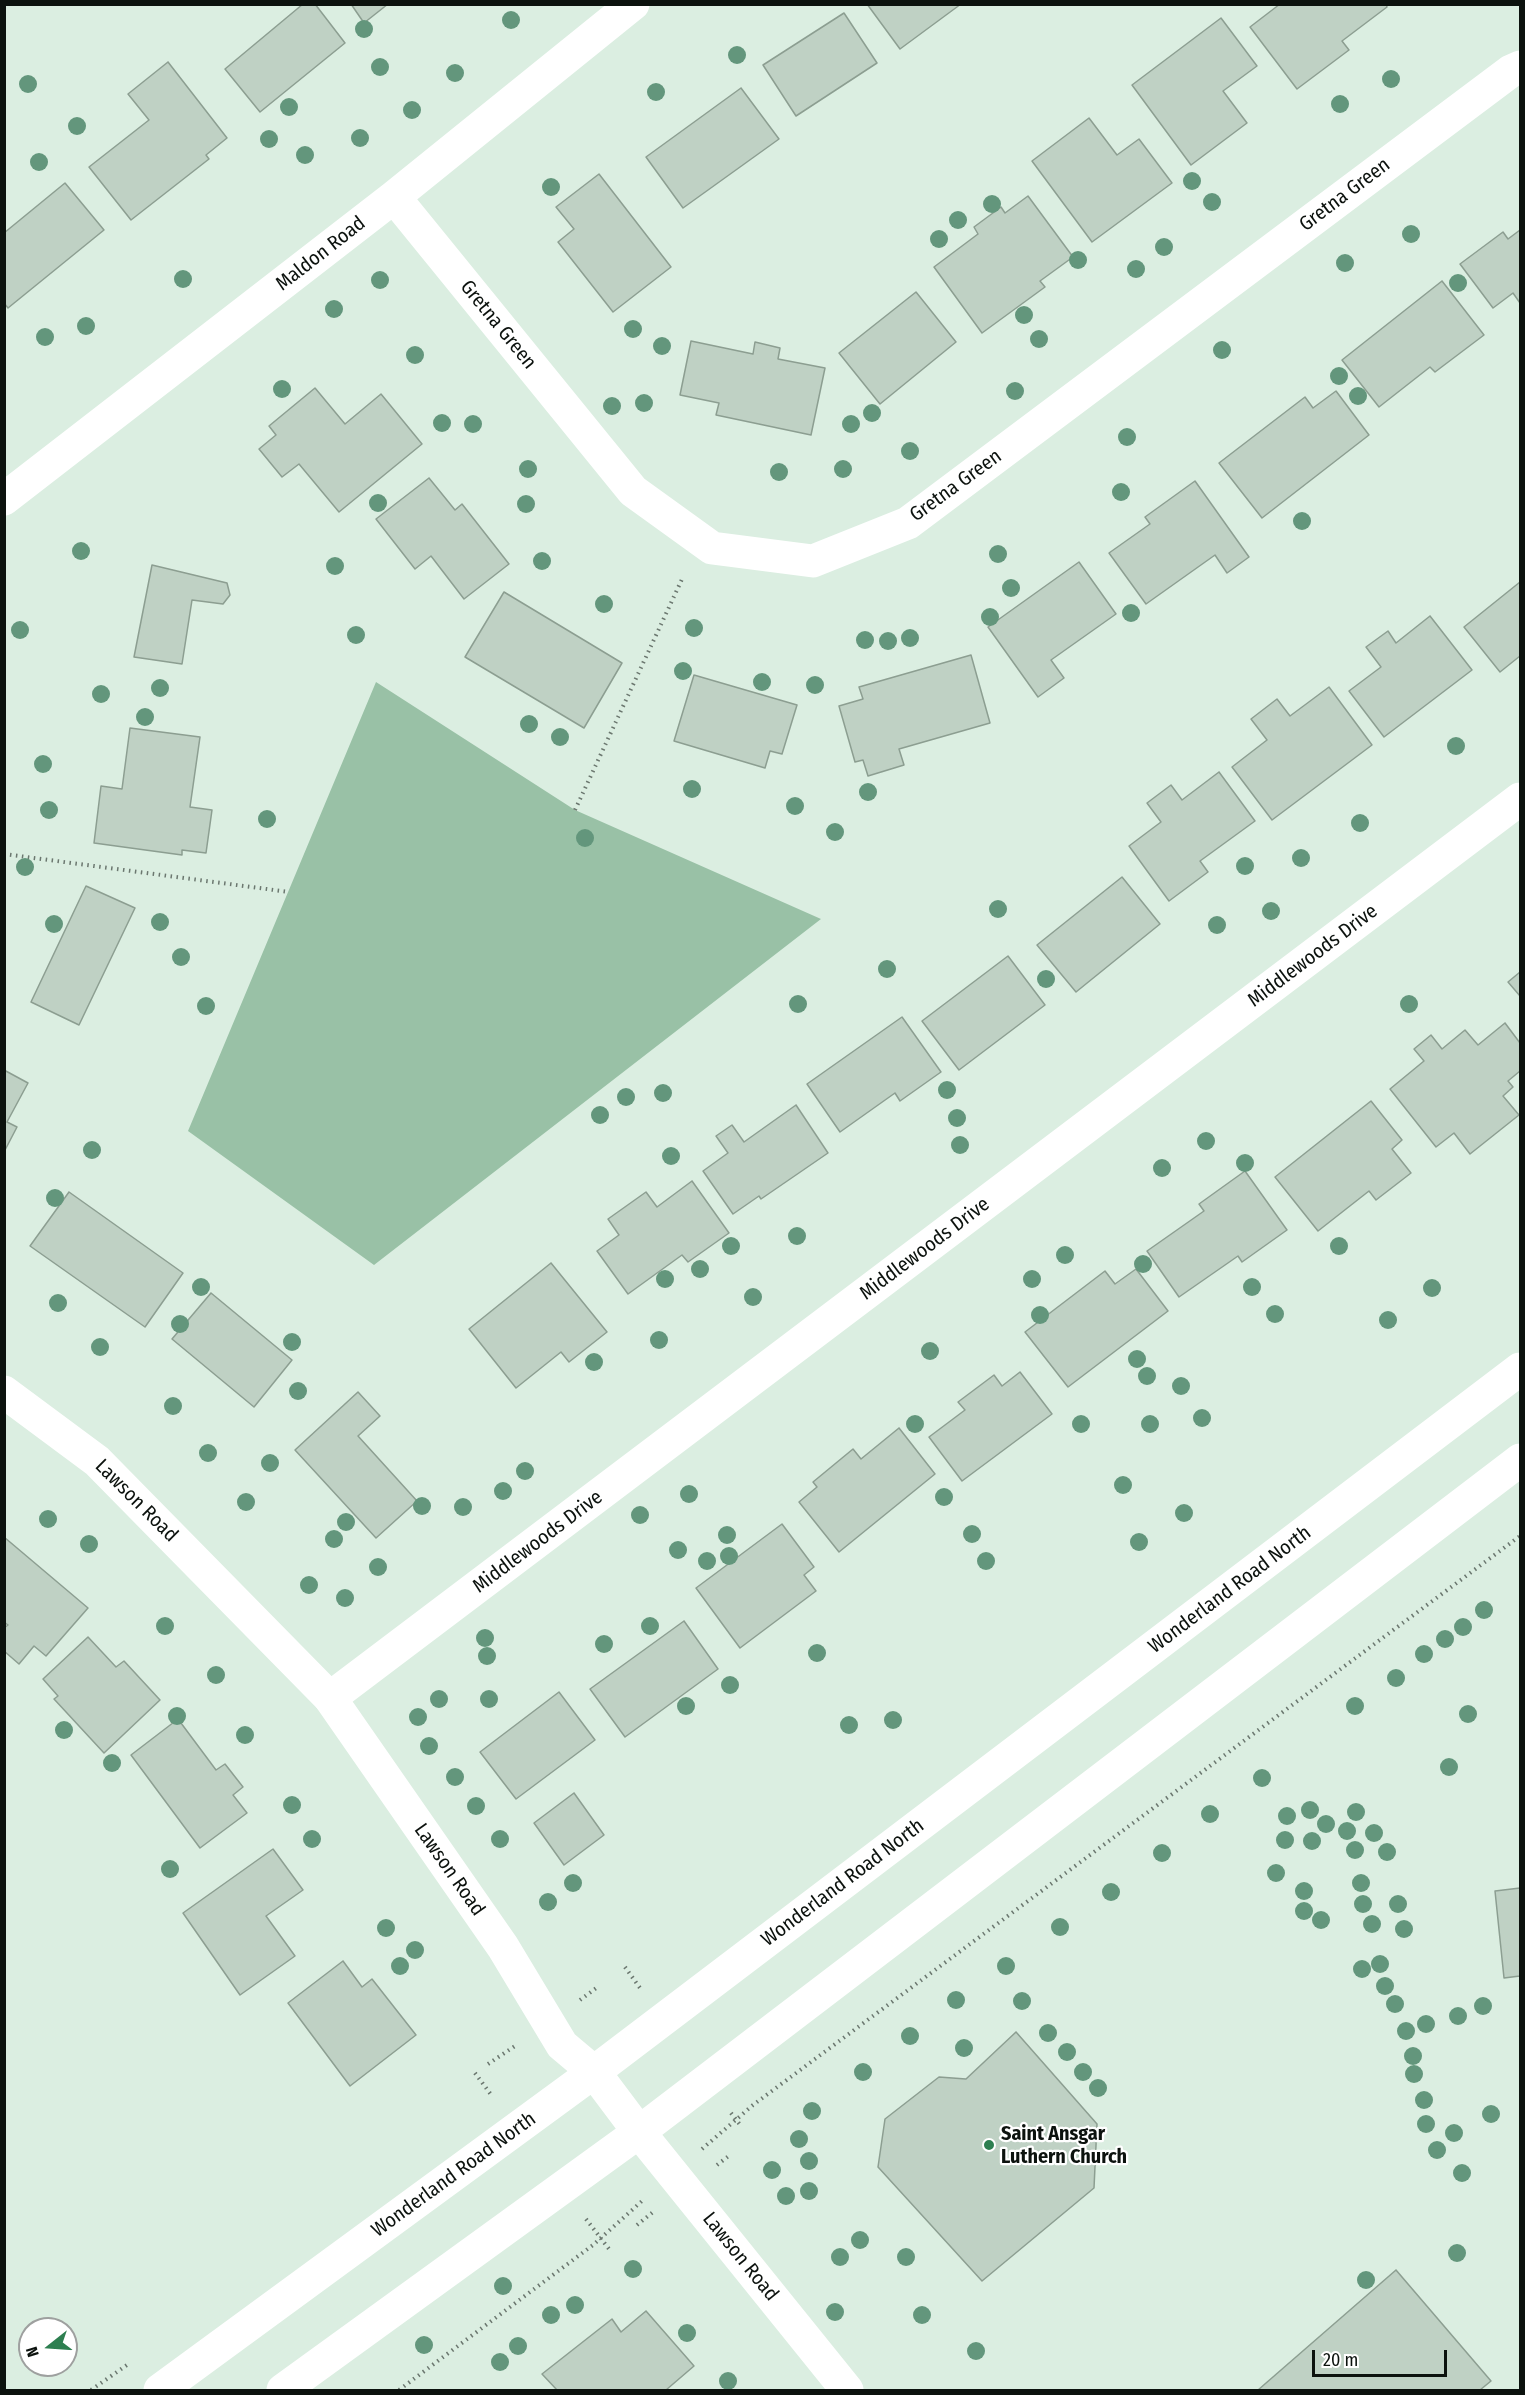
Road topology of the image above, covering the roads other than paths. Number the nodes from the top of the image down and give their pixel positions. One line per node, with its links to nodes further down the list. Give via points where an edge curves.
1 (633, 4): 3 (street, Maldon Road)
2 (1521, 66): 3 (street, Gretna Green, via 908,523 813,561 712,548 633,491)
3 (394, 197): 4 (street, Maldon Road)
4 (4, 499)
5 (1521, 799): 9 (street, Middlewoods Drive)
6 (1521, 1370): 10 (street, Wonderland Road North)
7 (4, 1392): 9 (street, Lawson Road, via 97,1461)
8 (1521, 1460): 11 (street)
9 (330, 1698): 10 (street, Lawson Road, via 503,1947 562,2045)
10 (594, 2072): 11 (street, Lawson Road); 12 (street, Wonderland Road North)
11 (639, 2132): 13 (street); 14 (street, Lawson Road)
12 (160, 2391)
13 (283, 2391)
14 (847, 2391)

